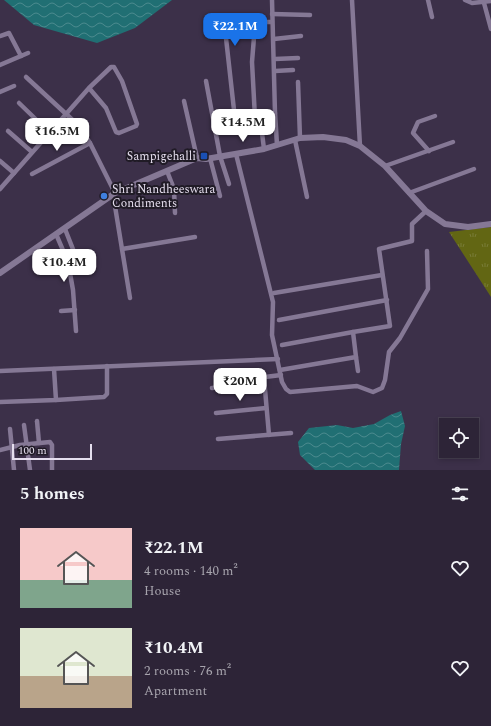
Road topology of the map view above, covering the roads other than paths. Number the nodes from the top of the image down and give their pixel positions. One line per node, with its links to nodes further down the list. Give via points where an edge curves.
1 (272, 0): 7 (street)
2 (352, 0): 41 (street)
3 (428, 0): 9 (street)
4 (466, 0): 6 (street)
5 (491, 1): 6 (street)
6 (484, 3): 12 (street)
7 (272, 14): 8 (street); 11 (street)
8 (310, 15)
9 (432, 18)
10 (224, 20): 34 (street, via 235,119 238,121)
11 (272, 22): 15 (street); 34 (street, via 257,22 255,25 252,62)
12 (491, 29)
13 (0, 36): 17 (street, via 9,33)
14 (301, 36): 15 (street)
15 (274, 39): 19 (street)
16 (28, 53): 17 (street)
17 (20, 56): 20 (street)
18 (298, 58): 19 (street)
19 (275, 59): 22 (street)
20 (0, 64)
21 (293, 70): 22 (street)
22 (275, 71): 32 (street)
23 (26, 77): 31 (street)
24 (206, 81): 46 (street)
25 (298, 82): 37 (street)
26 (14, 86): 28 (street)
27 (89, 88): 27 (street, via 106,108 116,132 136,126 122,81 114,67); 31 (street)
28 (0, 92)
29 (184, 101): 47 (street)
30 (19, 103): 36 (street)
31 (67, 113): 36 (street); 39 (street)
32 (275, 113): 34 (street, via 272,117); 40 (street)
33 (435, 116): 44 (street, via 418,122 413,133)
34 (258, 118): 42 (street)
35 (8, 131): 43 (street)
36 (50, 132): 43 (street)
37 (298, 139): 40 (street); 41 (street, via 335,138); 60 (street)
38 (453, 142): 44 (street)
39 (90, 143): 54 (street); 58 (street)
40 (277, 145): 42 (street)
41 (360, 146): 50 (street)
42 (264, 149): 45 (street)
43 (32, 152): 53 (street)
44 (429, 152): 50 (street)
45 (236, 154): 46 (street); 82 (street, via 273,302 271,328)
46 (220, 156): 48 (street); 55 (street)
47 (197, 158): 48 (street); 52 (street)
48 (210, 158): 59 (street)
49 (0, 160): 53 (street)
50 (385, 166): 57 (street)
51 (474, 169): 57 (street)
52 (167, 171): 58 (street); 62 (street, via 174,189)
53 (14, 173): 56 (street)
54 (32, 174)
55 (229, 184)
56 (0, 189)
57 (409, 193): 61 (street)
58 (114, 194): 64 (street); 67 (street)
59 (220, 196)
60 (306, 197)
61 (426, 211): 63 (street, via 445,224); 71 (street, via 412,224 412,242 379,249)
62 (175, 213)
63 (491, 224)
64 (65, 229): 65 (street); 69 (street)
65 (56, 234): 70 (street); 75 (street, via 68,262)
66 (196, 237): 67 (street)
67 (122, 249): 73 (street)
68 (427, 251): 88 (street, via 428,289 389,352 382,388 373,392 357,386 290,392 286,389)
69 (82, 272)
70 (0, 274)
71 (382, 275): 72 (street); 74 (street)
72 (274, 293)
73 (130, 298)
74 (387, 300): 77 (street); 79 (street, via 390,326)
75 (74, 310): 76 (street); 78 (street)
76 (61, 311)
77 (279, 320)
78 (76, 331)
79 (352, 332): 80 (street); 81 (street)
80 (282, 345)
81 (356, 357): 85 (street); 87 (street)
82 (278, 358): 83 (street); 85 (street)
83 (107, 366): 84 (street); 91 (street, via 107,394 104,397)
84 (54, 369): 86 (street); 91 (street)
85 (280, 370): 88 (street)
86 (0, 371)
87 (358, 371)
88 (281, 375): 89 (street, via 265,377)
89 (264, 383): 90 (street); 93 (street)
90 (212, 388)
91 (56, 400): 92 (street)
92 (0, 402)
93 (266, 408): 94 (street); 99 (street)
94 (216, 413)
95 (37, 421): 101 (street)
96 (24, 425): 102 (street)
97 (10, 429): 103 (street)
98 (291, 433): 99 (street)
99 (269, 435): 100 (street)
100 (218, 439)
101 (39, 443): 102 (street); 107 (street, via 50,442 52,445)
102 (26, 444): 103 (street); 106 (street)
103 (12, 446): 104 (street); 105 (street)
104 (0, 450)
105 (14, 470)
106 (30, 470)
107 (52, 470)

